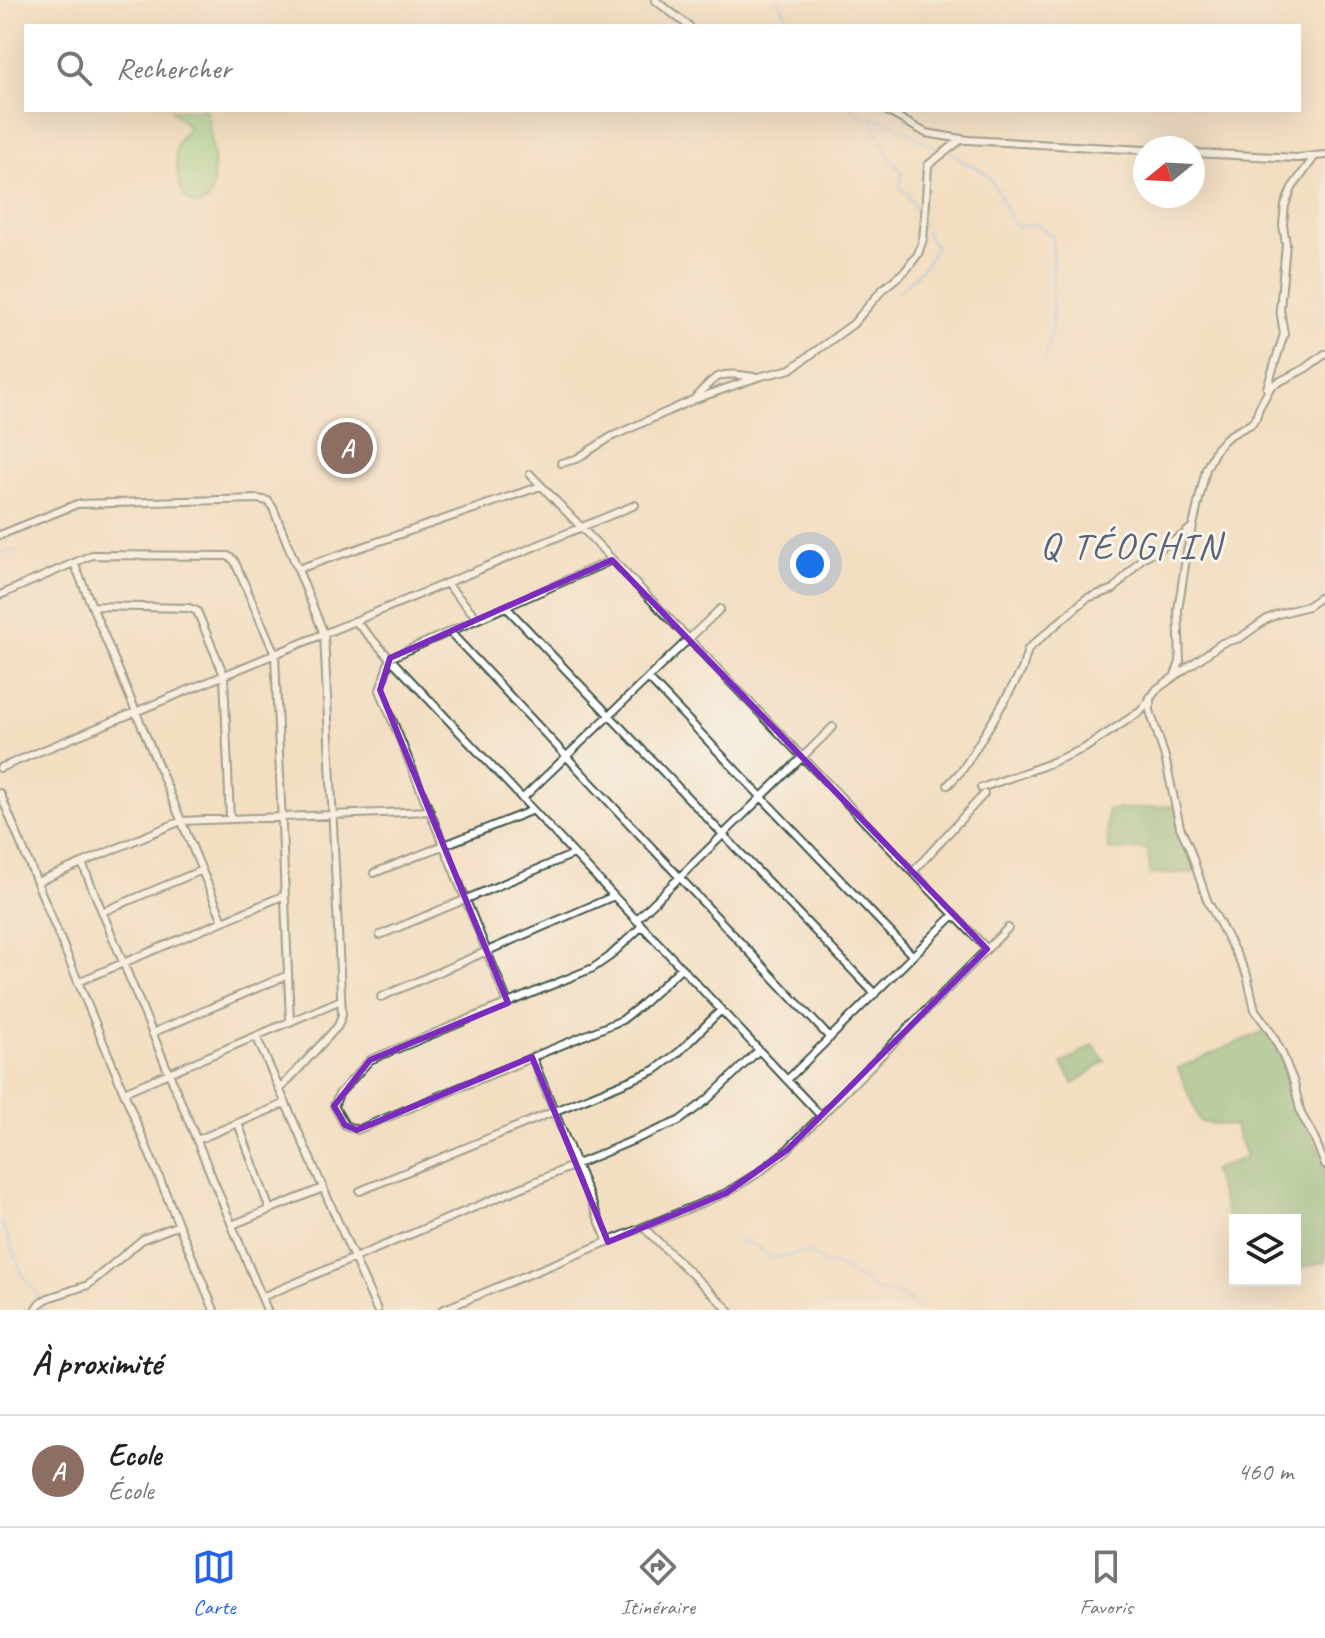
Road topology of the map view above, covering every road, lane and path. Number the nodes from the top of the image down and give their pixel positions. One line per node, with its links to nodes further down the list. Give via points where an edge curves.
1 (655, 0): 2 (street)
2 (686, 24)
3 (889, 112): 4 (street, via 926,133)
4 (962, 139): 5 (street); 10 (street, via 928,165 923,239 906,270 853,324 791,369)
5 (1133, 149)
6 (1205, 154): 8 (street)
7 (1325, 155): 8 (street)
8 (1315, 156): 11 (street, via 1285,205 1280,309 1284,334)
9 (1325, 354): 11 (street)
10 (758, 377): 12 (street); 12 (street, via 726,373)
11 (1266, 392): 17 (street, via 1251,424 1216,449)
12 (693, 400): 13 (street)
13 (561, 463)
14 (530, 474): 15 (street)
15 (541, 486): 18 (street); 22 (street)
16 (635, 505): 18 (street)
17 (1193, 525): 38 (street, via 1178,610 1180,662); 46 (street, via 1142,558 1114,589 1087,598 1028,649 995,717)
18 (581, 527): 20 (street); 23 (street)
19 (0, 535): 22 (street, via 77,504 258,499 273,508)
20 (612, 560): 27 (street); 33 (street)
21 (74, 563): 25 (street); 26 (street); 34 (street, via 92,555 228,556)
22 (298, 569): 32 (street)
23 (446, 583): 29 (street); 30 (street)
24 (1325, 594): 38 (street, via 1222,643)
25 (0, 595)
26 (92, 606): 36 (street, via 197,611); 40 (street)
27 (506, 607): 29 (street); 41 (street)
28 (720, 609): 33 (street)
29 (478, 619): 31 (street)
30 (355, 621): 32 (street); 35 (street)
31 (450, 632): 35 (street); 43 (street)
32 (324, 634): 34 (street); 52 (street)
33 (689, 639): 37 (street); 44 (street)
34 (275, 654): 36 (street); 53 (street)
35 (390, 658): 49 (street); 51 (street, via 380,690)
36 (224, 675): 40 (street); 54 (street)
37 (648, 678): 41 (street); 48 (street)
38 (1173, 678): 39 (street)
39 (1150, 697): 61 (street, via 1141,711 1085,748 982,791); 103 (street, via 1180,827 1207,900 1247,975 1255,1010 1281,1051 1301,1114)
40 (136, 712): 45 (street); 55 (street)
41 (609, 715): 43 (street); 56 (street)
42 (833, 727): 44 (street)
43 (567, 756): 49 (street); 63 (street)
44 (802, 757): 48 (street); 61 (street)
45 (0, 768)
46 (948, 785)
47 (0, 793): 64 (street)
48 (762, 797): 56 (street); 77 (street)
49 (522, 799): 50 (street)
50 (533, 810): 57 (street); 58 (street)
51 (430, 811): 52 (street); 57 (street)
52 (332, 815): 53 (street); 84 (street)
53 (281, 817): 54 (street); 65 (street)
54 (230, 819): 55 (street)
55 (181, 821): 59 (street); 60 (street)
56 (723, 835): 63 (street); 82 (street)
57 (444, 845): 62 (street); 67 (street)
58 (574, 854): 66 (street); 67 (street)
59 (82, 863): 64 (street); 68 (street)
60 (202, 870): 68 (street); 71 (street)
61 (913, 872): 69 (street)
62 (374, 873)
63 (680, 877): 70 (street); 90 (street)
64 (37, 882): 81 (street)
65 (285, 895): 71 (street); 80 (street)
66 (614, 896): 70 (street); 76 (street)
67 (466, 899): 74 (street); 76 (street)
68 (102, 912): 78 (street)
69 (954, 915): 75 (street); 77 (street)
70 (636, 920): 72 (street)
71 (223, 921): 78 (street)
72 (642, 926): 79 (street); 85 (street, via 593,968)
73 (1008, 928): 75 (street)
74 (380, 935)
75 (987, 949): 99 (street)
76 (487, 951): 83 (street); 85 (street)
77 (913, 956): 82 (street)
78 (124, 963): 81 (street); 88 (street)
79 (681, 968): 86 (street); 92 (street, via 622,1020)
80 (288, 975): 87 (street); 88 (street)
81 (78, 982): 96 (street)
82 (875, 994): 90 (street)
83 (381, 997)
84 (341, 1000): 87 (street); 95 (street, via 338,1026)
85 (508, 1003): 92 (street, via 370,1060 334,1106 345,1125 357,1130)
86 (721, 1010): 91 (street); 98 (street, via 655,1070)
87 (290, 1022): 89 (street)
88 (152, 1033): 93 (street)
89 (256, 1036): 93 (street); 95 (street)
90 (830, 1038): 94 (street)
91 (759, 1050): 94 (street); 102 (street, via 679,1121)
92 (532, 1057): 98 (street)
93 (169, 1073): 96 (street); 101 (street)
94 (787, 1080): 99 (street)
95 (280, 1089): 97 (street)
96 (124, 1092): 107 (street)
97 (286, 1103): 100 (street); 104 (street)
98 (554, 1111): 102 (street); 105 (street)
99 (821, 1116): 109 (street, via 747,1180)
100 (238, 1123): 101 (street); 106 (street)
101 (197, 1140): 108 (street)
102 (576, 1164): 110 (street); 111 (street)
103 (1325, 1165)
104 (323, 1188): 106 (street); 111 (street)
105 (360, 1191)
106 (270, 1210): 108 (street)
107 (179, 1225): 113 (street, via 143,1239 88,1285 48,1298); 114 (street)
108 (232, 1225): 112 (street)
109 (643, 1227): 110 (street); 118 (street)
110 (608, 1242): 117 (street)
111 (354, 1258): 112 (street); 116 (street)
112 (262, 1297): 115 (street)
113 (35, 1310)
114 (214, 1310)
115 (267, 1310)
116 (377, 1310)
117 (442, 1310)
118 (729, 1310)

